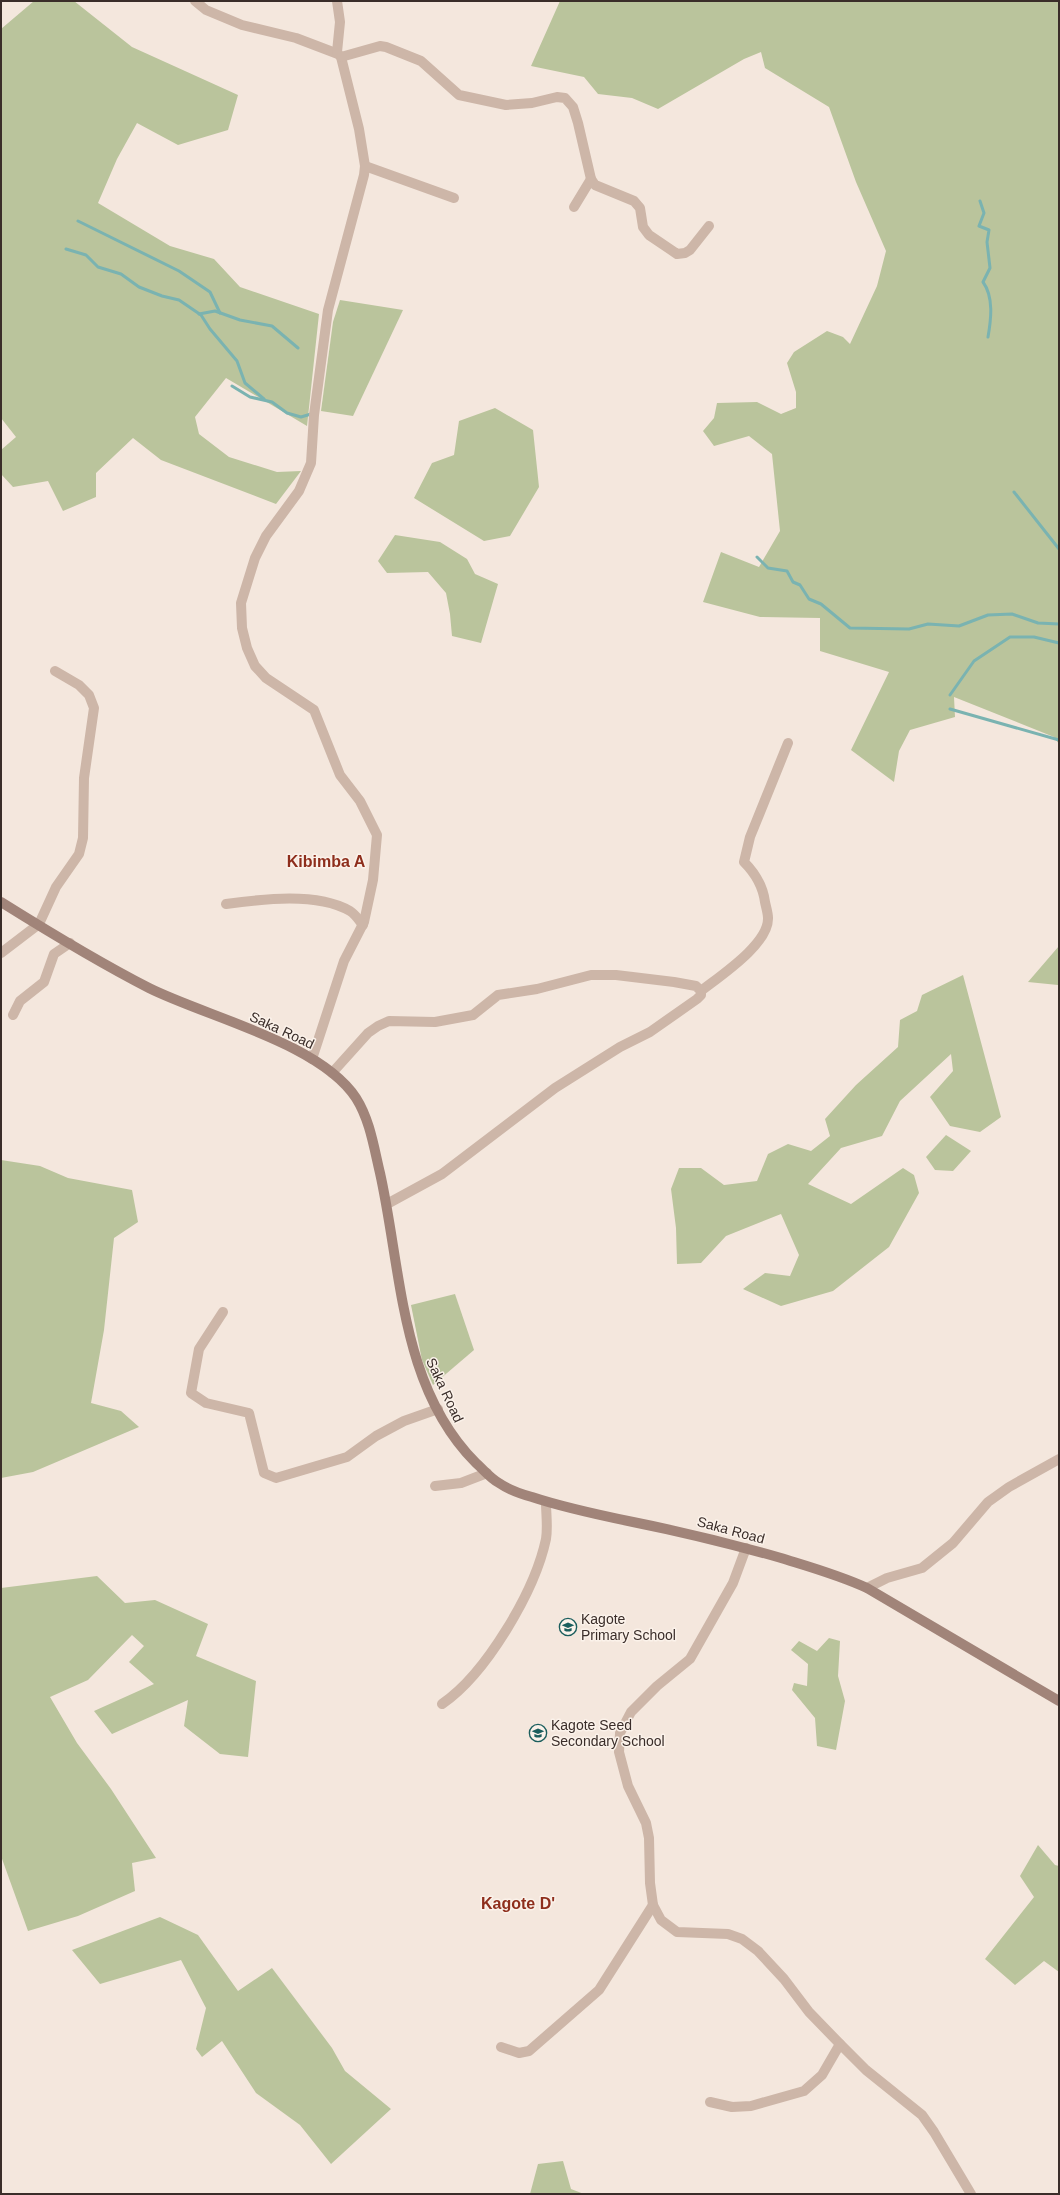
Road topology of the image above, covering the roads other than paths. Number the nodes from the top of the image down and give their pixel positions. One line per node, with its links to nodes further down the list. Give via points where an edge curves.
1 (195, 1): 3 (street, via 206,10 242,25 296,38)
2 (337, 1): 3 (street, via 340,22)
3 (339, 55): 4 (street, via 359,129); 5 (street, via 386,47 421,61 459,95 506,105 564,98 573,107 577,118)
4 (365, 166): 6 (street); 14 (street, via 360,197 351,219 343,260 328,310 314,414 311,463 299,492 266,536 255,558 241,603 246,648 255,666 266,678 314,710 340,775 360,801 377,836 373,880)
5 (591, 180): 7 (street); 8 (street, via 595,185 634,200 640,208 643,227 649,235 677,254 690,250)
6 (454, 198)
7 (574, 206)
8 (708, 226)
9 (55, 671): 13 (street, via 79,685 89,695 94,708 84,778 83,838 79,854 56,887)
10 (788, 744): 17 (street, via 750,837 744,862 764,893 768,919 751,952)
11 (1, 902): 13 (main road, Saka Road)
12 (226, 904): 14 (street, via 283,898 316,902 352,912)
13 (39, 924): 15 (main road, Saka Road); 16 (street)
14 (363, 925): 19 (street, via 344,961)
15 (70, 943): 18 (street, via 54,954 44,982 20,1001); 19 (main road, Saka Road, via 176,1001 286,1045)
16 (1, 952)
17 (701, 991): 20 (street, via 696,986 674,982 616,975 591,975 498,995 473,1015 435,1022 389,1021 378,1026 368,1033); 21 (street, via 697,999 650,1032 620,1046 555,1088 442,1174)
18 (13, 1014)
19 (312, 1059): 20 (main road, Saka Road)
20 (332, 1073): 21 (main road, Saka Road, via 357,1099 366,1120)
21 (387, 1204): 23 (main road, Saka Road, via 415,1358)
22 (223, 1312): 23 (street, via 199,1349 191,1393 206,1403 249,1413 264,1473 276,1478 346,1457 376,1436 404,1421)
23 (438, 1409): 25 (main road, Saka Road, via 450,1434)
24 (1059, 1459): 29 (street, via 988,1502 952,1543 922,1568 887,1578)
25 (487, 1473): 26 (street, via 461,1483); 27 (main road, Saka Road, via 511,1490)
26 (435, 1486)
27 (546, 1502): 28 (main road, Saka Road); 31 (street, via 546,1538 532,1581 483,1666 456,1694)
28 (746, 1548): 29 (main road, Saka Road, via 841,1576); 32 (street, via 733,1583 690,1659 631,1712 620,1733 619,1752 628,1786 646,1823 649,1838 650,1890)
29 (867, 1588): 30 (main road, Saka Road)
30 (1059, 1701)
31 (442, 1704)
32 (653, 1904): 33 (street, via 661,1920 677,1932 728,1934 750,1944); 34 (street, via 599,1990 529,2051 519,2052)
33 (840, 2044): 35 (street, via 822,2075 804,2091 751,2106 732,2107); 36 (street, via 866,2070 922,2115)
34 (501, 2047)
35 (710, 2102)
36 (971, 2194)

